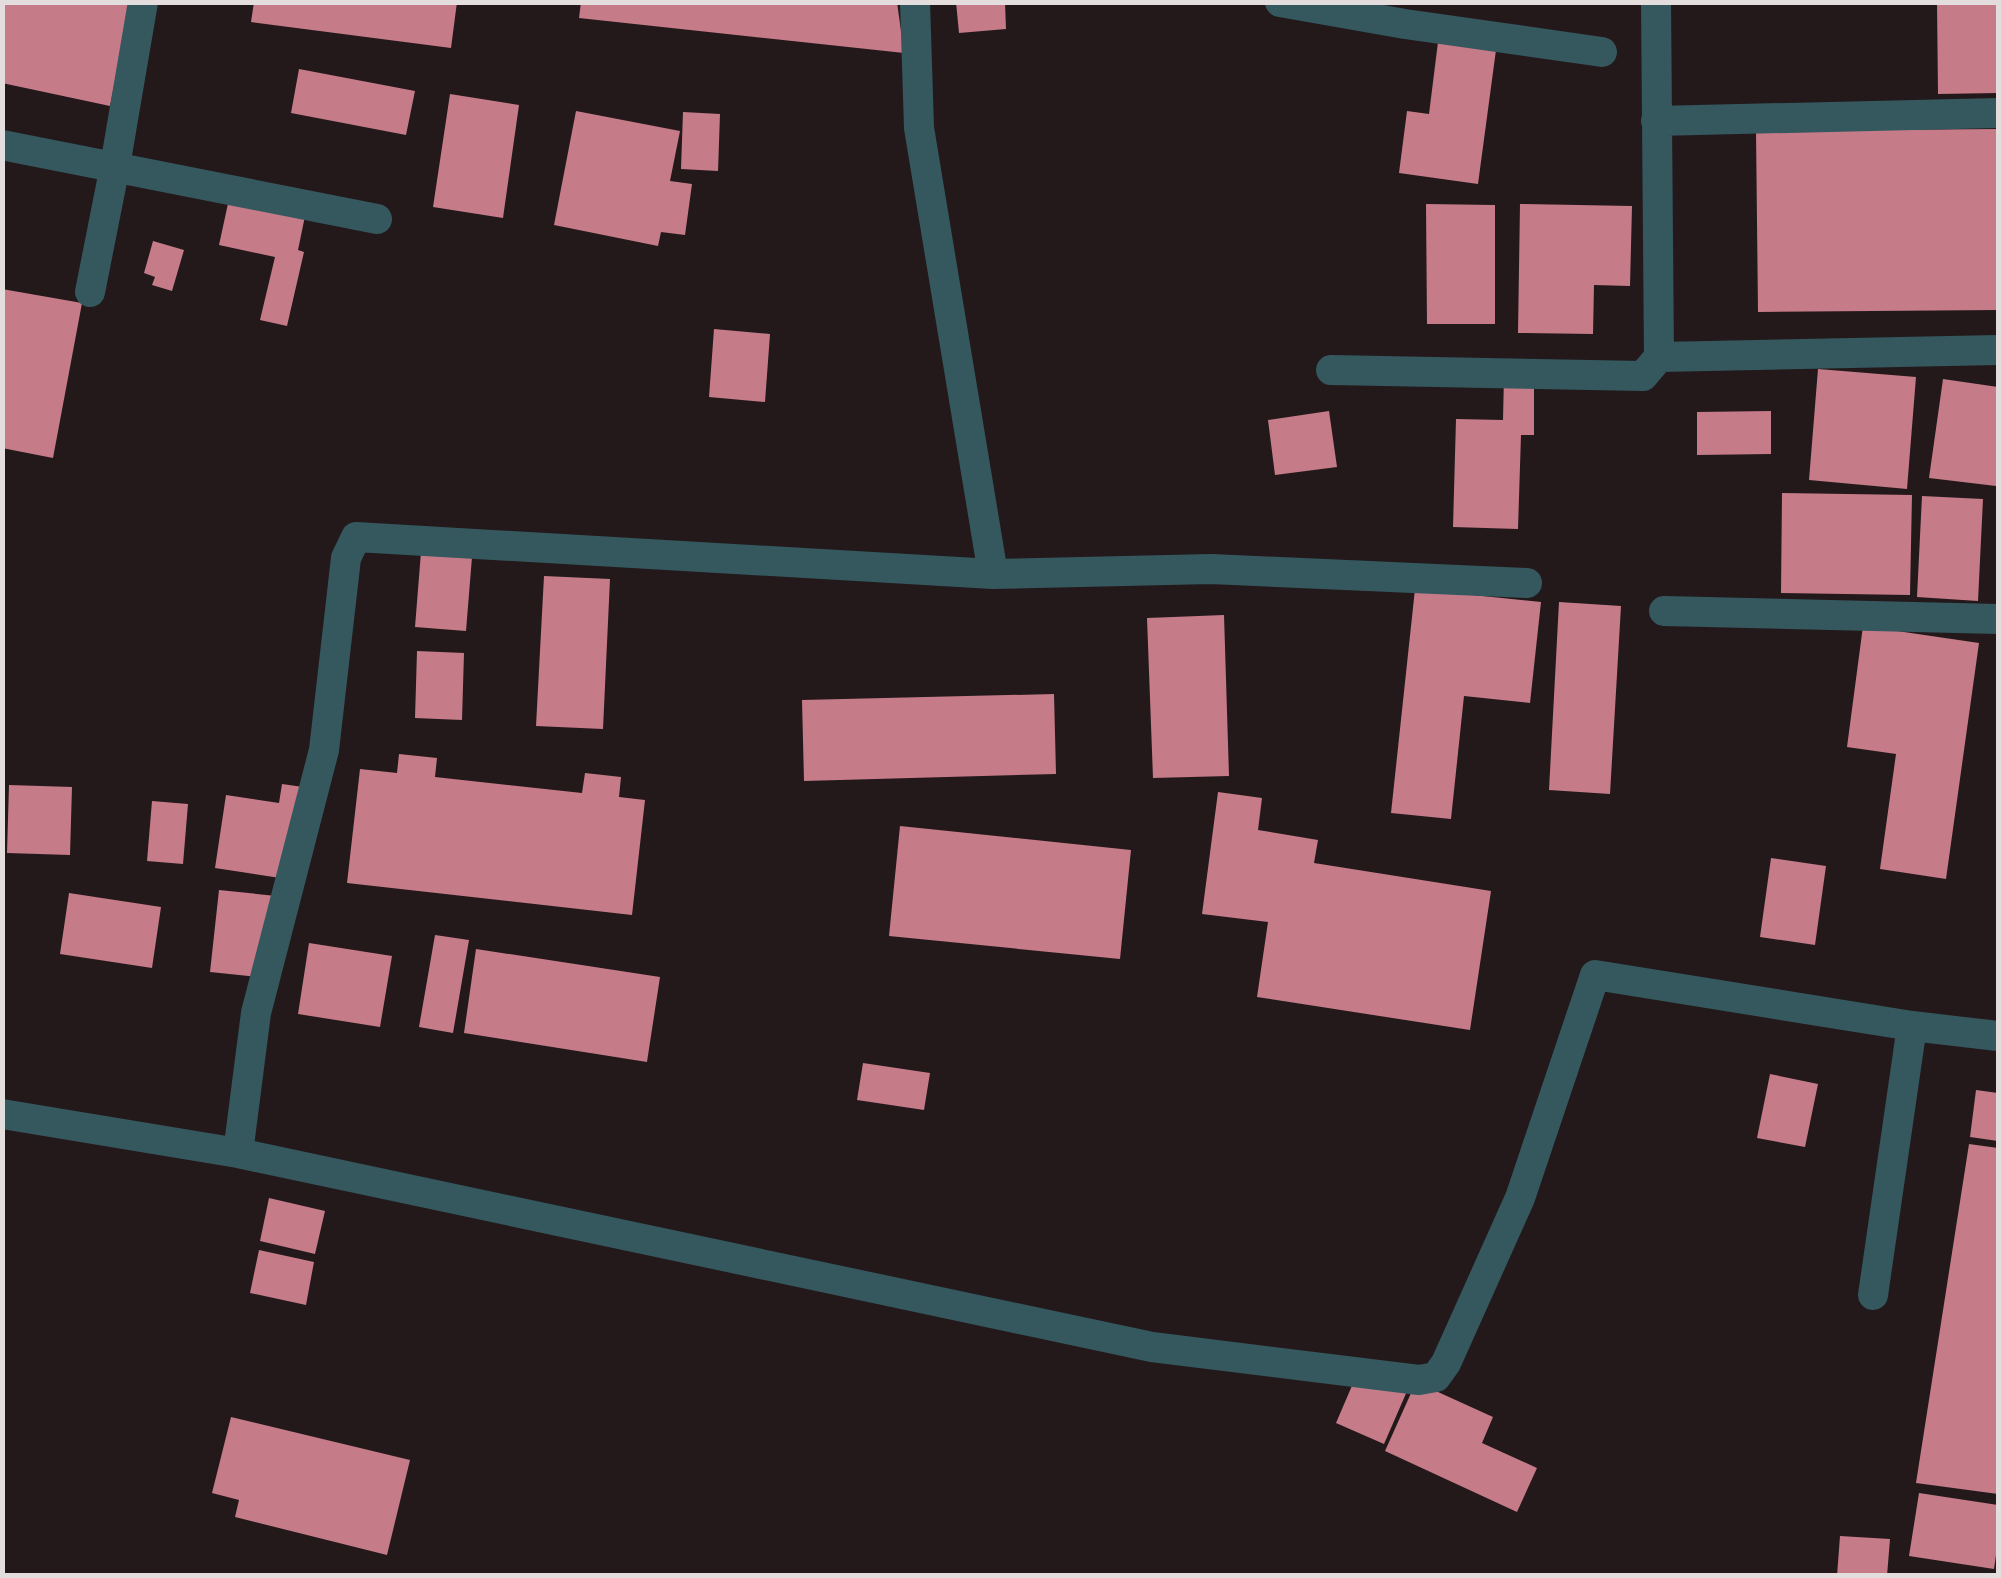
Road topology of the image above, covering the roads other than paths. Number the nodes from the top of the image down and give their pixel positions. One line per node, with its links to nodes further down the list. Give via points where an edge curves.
1 (143, 2): 9 (street)
2 (915, 2): 15 (street, via 919,128)
3 (1280, 2): 5 (street)
4 (1656, 2): 7 (street)
5 (1602, 52)
6 (1998, 113): 7 (street)
7 (1656, 121): 13 (street)
8 (2, 145): 9 (street)
9 (115, 166): 10 (street); 11 (street)
10 (376, 220)
11 (90, 292)
12 (1998, 350): 13 (street)
13 (1659, 357): 14 (street, via 1643,376)
14 (1331, 370)
15 (993, 574): 16 (street, via 1210,569); 22 (street, via 356,537 346,558 324,750 256,1012)
16 (1527, 584)
17 (1664, 611): 18 (street)
18 (1998, 619)
19 (1912, 1026): 20 (street); 22 (street, via 1594,975 1520,1198 1446,1363 1436,1377 1419,1380 1078,1333); 23 (street)
20 (1998, 1036)
21 (2, 1114): 22 (street)
22 (238, 1153)
23 (1874, 1295)

